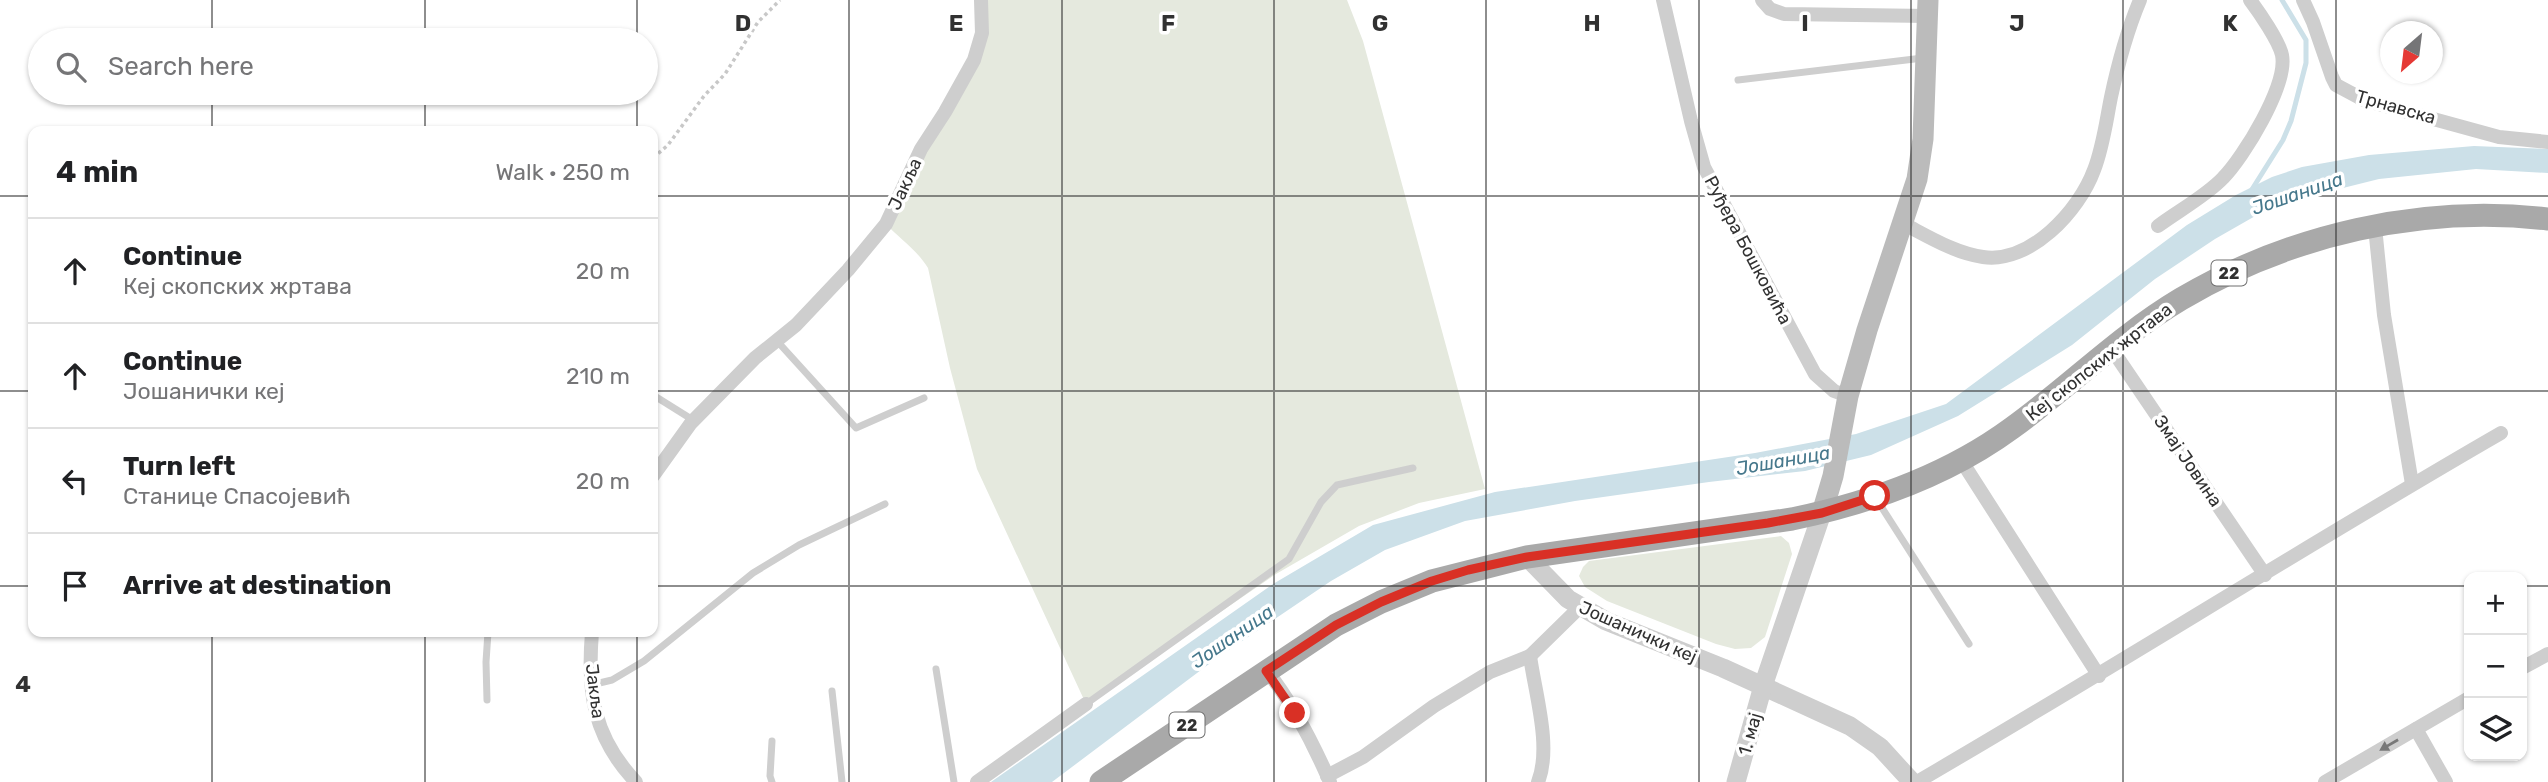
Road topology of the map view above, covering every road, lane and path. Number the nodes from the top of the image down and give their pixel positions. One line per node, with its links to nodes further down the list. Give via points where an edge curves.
1 (780, 0): 12 (path, via 758,22 725,74)
2 (981, 0): 17 (street, Јакља, via 982,33 974,60 921,149 886,224 848,270)
3 (1663, 0): 21 (street, Руђера Бошковића, via 1690,121 1711,183 1815,374)
4 (1762, 0): 8 (street, via 1784,14)
5 (2140, 0): 14 (street, via 2123,48 2094,173 2046,236 2011,256 1987,258 1970,255)
6 (2250, 0): 15 (street, via 2282,55 2271,105 2223,179)
7 (2302, 0): 11 (street, Трнавска, via 2332,77 2344,91 2499,136)
8 (1928, 8): 9 (main road)
9 (1927, 58): 10 (lane); 14 (main road, via 1920,164)
10 (1738, 80)
11 (2548, 142)
12 (658, 154)
13 (2548, 219): 16 (main road, Кеј скопских жртава / 22, via 2474,216)
14 (1904, 224): 21 (main road, via 1867,330)
15 (2158, 226)
16 (2375, 227): 18 (main road, Кеј скопских жртава / 22, via 2311,241 2233,271 2180,300); 27 (street, via 2384,315)
17 (777, 340): 19 (lane, via 856,428); 22 (street, Јакља)
18 (2111, 348): 24 (main road, Кеј скопских жртава / 22, via 2019,423); 32 (street, Змај Јовина)
19 (925, 398)
20 (658, 399): 22 (lane)
21 (1847, 406): 30 (main road)
22 (694, 421): 26 (street, Јакља)
23 (2501, 433): 27 (street)
24 (1961, 460): 28 (main road, Кеј скопских жртава / 22); 42 (street)
25 (1413, 468): 48 (lane, via 1336,485 1321,502 1289,559)
26 (658, 469)
27 (2412, 484): 32 (street)
28 (1875, 496): 30 (main road, Кеј скопских жртава / 22); 36 (lane)
29 (884, 504): 43 (lane, via 753,573 644,660 612,680)
30 (1822, 513): 31 (main road, 22); 44 (street, 1. мај)
31 (1527, 557): 33 (street, Јошанички кеј); 41 (main road, 22, via 1444,577 1381,602)
32 (2265, 575): 42 (street)
33 (1580, 607): 38 (street); 44 (street, Јошанички кеј)
34 (488, 637): 46 (lane)
35 (592, 637): 43 (street, Јакља)
36 (1969, 643)
37 (2548, 654): 39 (street)
38 (1530, 656): 51 (street, via 1490,672 1434,706); 58 (street, via 1544,746)
39 (2527, 665)
40 (936, 669): 55 (lane)
41 (1266, 671): 51 (street, via 1312,740); 57 (main road, 22)
42 (2099, 676): 60 (street)
43 (591, 685): 52 (street, Јакља, via 603,735)
44 (1763, 686): 59 (street, 1. мај); 60 (street, Јошанички кеј, via 1867,736)
45 (832, 691): 54 (lane)
46 (487, 701)
47 (2464, 701): 49 (street)
48 (1086, 704): 56 (street)
49 (2416, 729): 61 (street, one-way to 61); 62 (street)
50 (772, 741): 53 (lane)
51 (1329, 779)
52 (636, 782)
53 (772, 782)
54 (842, 782)
55 (954, 782)
56 (977, 782)
57 (1101, 782)
58 (1538, 782)
59 (1736, 782)
60 (1915, 782)
61 (2325, 782)
62 (2446, 782)

